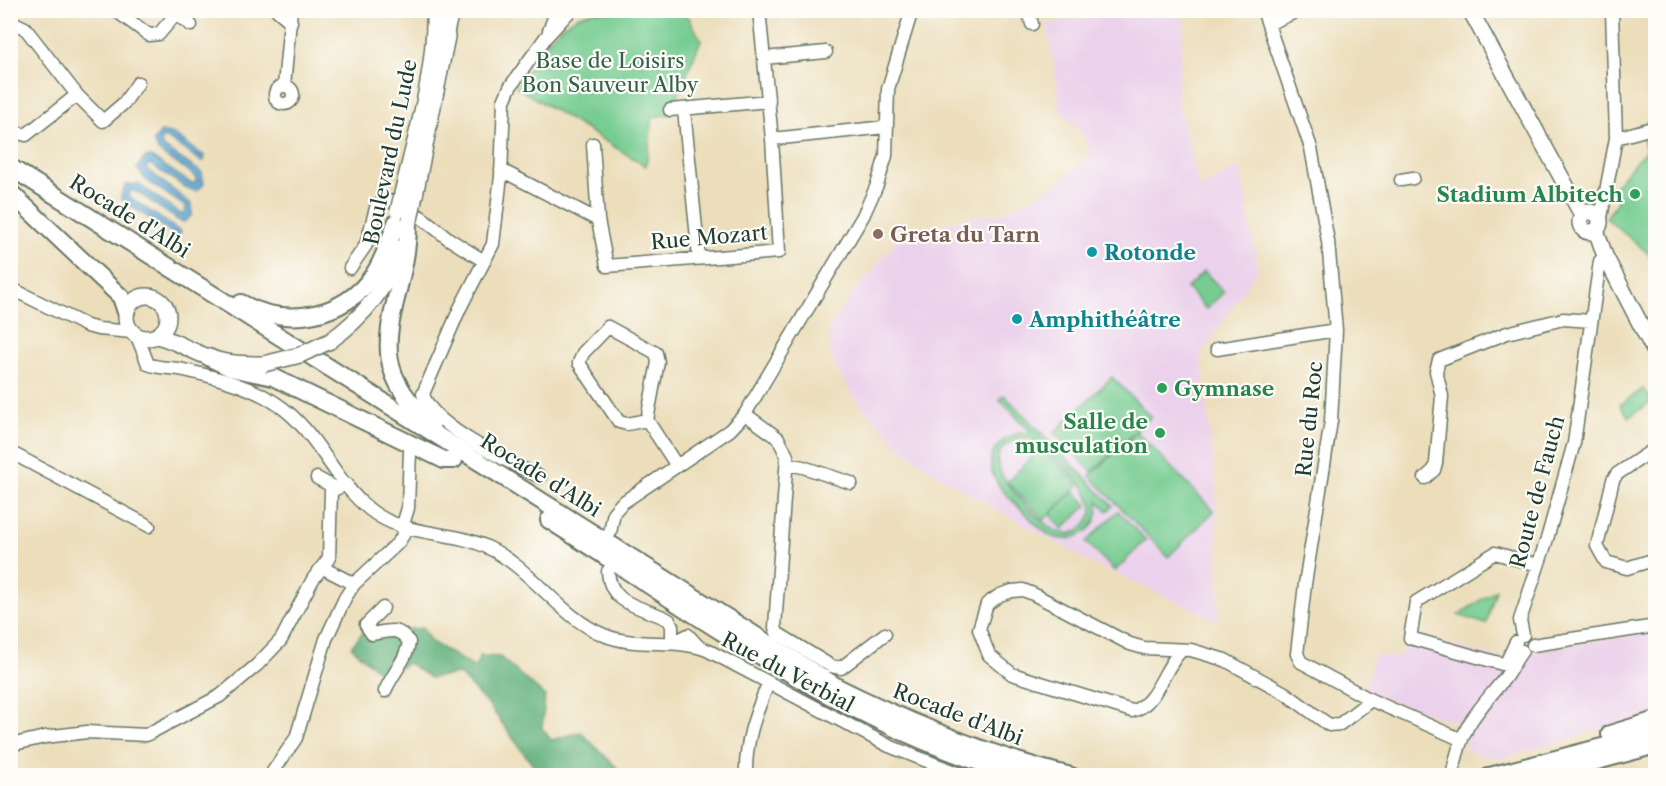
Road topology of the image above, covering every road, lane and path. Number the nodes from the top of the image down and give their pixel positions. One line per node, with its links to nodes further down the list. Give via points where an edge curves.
1 (115, 10): 15 (street, via 149,35 159,34)
2 (277, 10): 16 (street)
3 (434, 10): 41 (main road, Boulevard du Lude, via 435,30)
4 (444, 10): 21 (main road, Boulevard du Lude)
5 (453, 10): 21 (street, Boulevard du Lude)
6 (557, 10): 22 (street)
7 (571, 10): 22 (street)
8 (759, 10): 24 (street)
9 (912, 10): 31 (street, via 890,79)
10 (1028, 10): 18 (street)
11 (1263, 10): 19 (street, Rue du Roc)
12 (1300, 10): 19 (street)
13 (1470, 10): 44 (main road)
14 (1612, 10): 34 (street)
15 (174, 12): 20 (street)
16 (291, 16): 26 (street)
17 (10, 21): 27 (street, via 25,28)
18 (1032, 24)
19 (1268, 24): 55 (street, Rue du Roc, via 1311,148 1328,241)
20 (190, 25)
21 (447, 37): 41 (main road, Boulevard du Lude)
22 (546, 37): 38 (street, via 504,101)
23 (826, 52): 24 (street)
24 (764, 58): 28 (street)
25 (138, 83): 27 (street, via 103,122)
26 (284, 86)
27 (77, 95): 33 (street, via 26,135)
28 (768, 101): 30 (street); 35 (street)
29 (670, 110): 30 (street)
30 (684, 110): 45 (street)
31 (886, 127): 35 (street); 61 (street, via 886,156 863,216)
32 (1656, 127): 34 (street)
33 (10, 131)
34 (1616, 138): 44 (street, via 1606,197)
35 (772, 139): 45 (street, Rue Mozart, via 779,252)
36 (593, 144): 43 (street, Rue Mozart)
37 (10, 167): 42 (highway, via 114,224 248,307 287,317 320,314 352,297 374,275); 66 (highway, Rocade d'Albi)
38 (501, 170): 43 (street); 46 (street, via 494,239)
39 (10, 181): 66 (highway, Rocade d'Albi)
40 (10, 192): 51 (highway, via 121,297)
41 (409, 194): 42 (main road, Boulevard du Lude, bridge)
42 (403, 220): 60 (main road, Boulevard du Lude, bridge, via 374,300 330,341 300,355 264,364); 66 (highway, via 408,246 390,316 389,360 406,398)
43 (598, 220): 45 (street, Rue Mozart, via 607,266)
44 (1591, 223): 47 (main road); 49 (main road)
45 (699, 258)
46 (484, 261): 48 (street, via 421,217 390,201 376,208 366,245); 69 (street, via 423,394 425,402 436,415 479,444)
47 (1600, 261): 49 (main road); 53 (street, Route de Fauch)
48 (350, 268)
49 (1614, 274): 59 (main road)
50 (10, 288): 54 (street, via 87,326)
51 (126, 314): 52 (main road, via 139,297 153,297 164,304); 54 (street); 56 (main road)
52 (169, 317): 56 (main road, via 166,328); 57 (main road)
53 (1591, 321): 71 (street, via 1563,319 1507,333 1439,360 1436,371 1442,396 1436,463); 78 (street, Route de Fauch, via 1574,443)
54 (108, 330): 56 (street)
55 (1336, 330): 58 (street); 92 (street, Rue du Roc, via 1331,421 1297,654 1301,662)
56 (145, 335): 57 (main road, Boulevard du Lude); 73 (street, Rue du Verbial, via 143,351 148,364 155,368 200,374 243,387 278,404 308,430)
57 (184, 345): 60 (main road, Boulevard du Lude)
58 (1217, 349)
59 (1656, 354)
60 (210, 358): 66 (highway, via 231,368 273,377 444,460)
61 (745, 414): 67 (street, via 778,438); 68 (street, via 730,430)
62 (647, 420): 62 (street, via 658,362 656,353 608,327 583,353 579,363 619,422); 68 (street)
63 (1656, 448): 77 (street, via 1613,480 1597,546 1606,562 1627,568)
64 (410, 451): 75 (street)
65 (10, 452): 74 (street)
66 (462, 459): 107 (highway, Rocade d'Albi, via 793,675 843,703 956,754); 108 (highway, Rocade d'Albi, via 839,688 949,738)
67 (788, 464): 72 (street); 84 (street, via 777,633 831,666 841,668)
68 (677, 466): 76 (street, via 618,507)
69 (540, 477)
70 (317, 478): 73 (street)
71 (1425, 478)
72 (851, 483)
73 (341, 486): 75 (street, Rue du Verbial, via 368,509); 79 (street, via 331,490 329,558)
74 (149, 526)
75 (404, 528): 81 (street, via 398,543); 86 (street, Rue du Verbial, via 488,547 584,625 604,635 644,644)
76 (610, 533)
77 (1656, 559)
78 (1538, 565): 85 (street, Route de Fauch, via 1520,620); 88 (street, via 1495,553 1416,602 1410,638)
79 (323, 568): 81 (street); 96 (street, via 313,579 281,640 257,665 211,701 146,735 87,732)
80 (608, 571): 86 (street, via 611,590 620,599 669,620)
81 (354, 584): 104 (street, via 326,639 296,738)
82 (383, 608): 90 (street, via 366,625 368,630 372,634 391,629 402,632 409,642 408,652)
83 (1656, 626): 85 (street)
84 (885, 634)
85 (1524, 643): 88 (street, Route de Fauch); 91 (street, Route de Fauch)
86 (672, 644): 89 (street, Rue du Verbial, via 699,647)
87 (1181, 651): 87 (street, via 1130,644 1023,590 1000,595 987,604 980,621 983,646 1012,674 1132,711 1144,705); 92 (street, via 1225,660 1286,693 1329,725 1341,724)
88 (1506, 665): 91 (street, Route de Fauch)
89 (768, 684): 105 (street, via 752,722 745,756); 106 (street, Rue du Verbial, via 889,746)
90 (385, 691)
91 (1491, 693): 95 (street, Route de Fauch)
92 (1371, 700): 95 (street, Rue du Roc)
93 (1656, 720): 100 (highway, via 1532,760)
94 (1656, 733): 100 (highway)
95 (1460, 739): 101 (street, Route de Fauch)
96 (10, 745)
97 (1656, 745): 99 (highway)
98 (1656, 753): 99 (highway, via 1634,757)
99 (1622, 754): 103 (highway)
100 (1521, 769): 102 (highway)
101 (1453, 771)
102 (1494, 775)
103 (1545, 775)
104 (270, 776)
105 (746, 776)
106 (965, 776)
107 (1024, 776)
108 (1071, 776)

